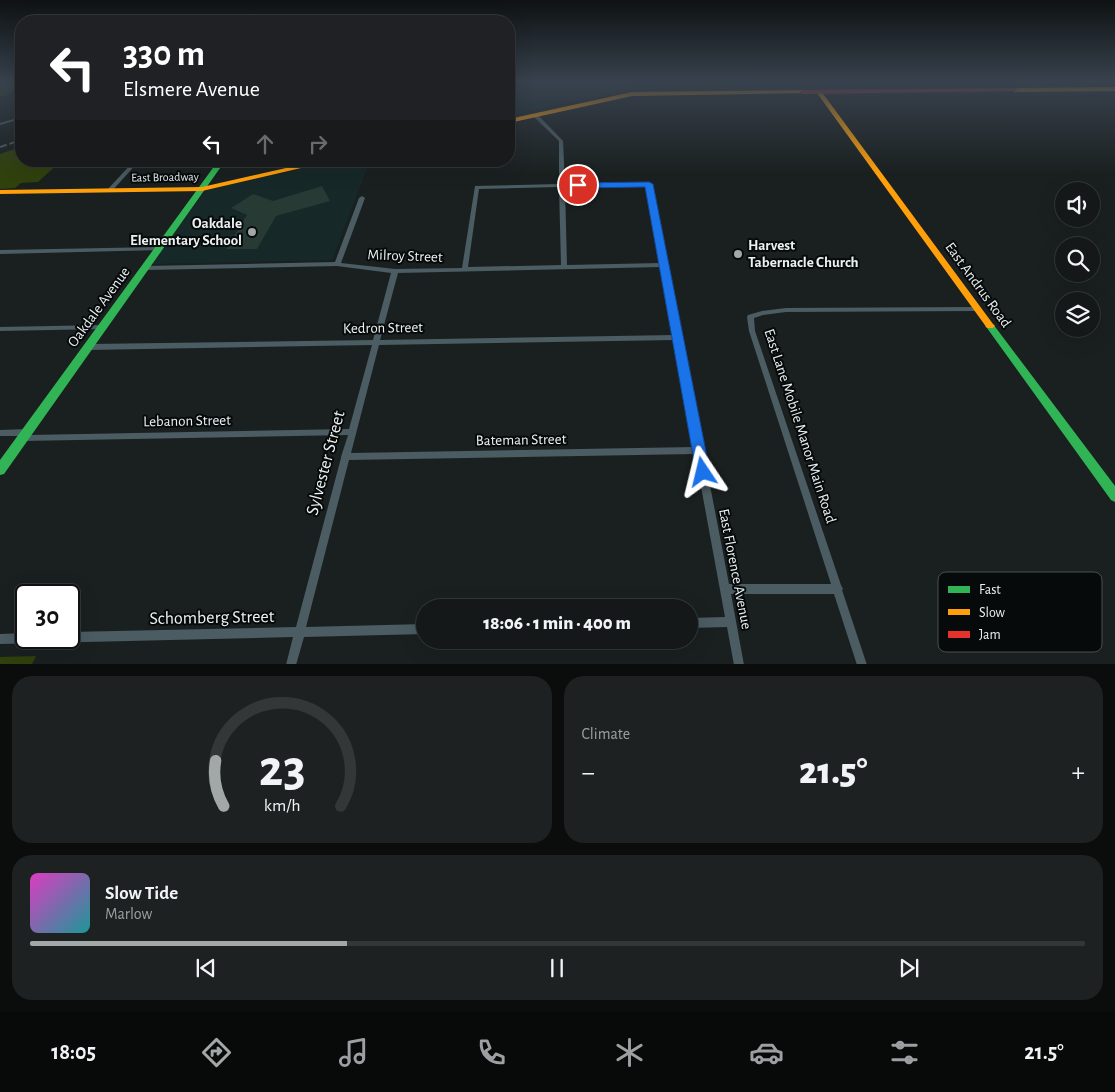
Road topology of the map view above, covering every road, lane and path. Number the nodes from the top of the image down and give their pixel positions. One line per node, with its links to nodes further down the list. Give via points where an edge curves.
1 (549, 112): 3 (street)
2 (834, 112): 25 (street, East Andrus Road)
3 (535, 115): 6 (street); 12 (street, via 561,141)
4 (15, 118): 7 (street)
5 (15, 120): 7 (street)
6 (515, 120)
7 (12, 121): 8 (street)
8 (0, 124)
9 (131, 167): 14 (street)
10 (218, 167): 13 (street, Oakdale Avenue)
11 (301, 167): 13 (street, East Broadway)
12 (561, 186): 20 (street, East Florence Avenue, via 649,184); 21 (street); 23 (street, via 477,186)
13 (202, 189): 14 (street, East Broadway); 17 (street, Oakdale Avenue)
14 (109, 190): 15 (street, East Broadway)
15 (0, 192)
16 (362, 198): 19 (street)
17 (159, 249): 18 (street); 22 (street, Oakdale Avenue)
18 (0, 252)
19 (338, 264): 22 (street, Milroy Street); 24 (street, Milroy Street)
20 (664, 265): 21 (street, Milroy Street); 28 (street, East Florence Avenue)
21 (564, 267): 23 (street, Milroy Street)
22 (146, 268): 26 (street, Oakdale Avenue)
23 (465, 269): 24 (street, Milroy Street)
24 (395, 271): 29 (street, Sylvester Street)
25 (977, 309): 37 (street, East Andrus Road); 39 (street, East Lane Mobile Manor Main Road, via 786,310 750,317)
26 (103, 327): 27 (street); 30 (street, Oakdale Avenue)
27 (0, 329)
28 (678, 337): 29 (street, Kedron Street); 34 (street, East Florence Avenue)
29 (375, 341): 30 (street, Kedron Street); 31 (street, Sylvester Street)
30 (89, 347): 33 (street, Oakdale Avenue)
31 (351, 432): 33 (street, Lebanon Street); 35 (street, Sylvester Street)
32 (0, 433): 33 (street, Lebanon Street)
33 (25, 435): 36 (street, Oakdale Avenue)
34 (699, 450): 35 (street, Bateman Street); 38 (street, East Florence Avenue)
35 (344, 457): 43 (street, Sylvester Street)
36 (0, 470)
37 (1115, 496)
38 (725, 589): 39 (street); 40 (street, East Florence Avenue)
39 (838, 590): 47 (street, East Lane Mobile Manor Main Road)
40 (731, 622): 41 (street); 46 (street, East Florence Avenue)
41 (698, 623)
42 (416, 629): 43 (street, Schomberg Street)
43 (300, 632): 44 (street, Schomberg Street); 45 (street, Sylvester Street)
44 (0, 639)
45 (291, 664)
46 (739, 664)
47 (862, 664)

